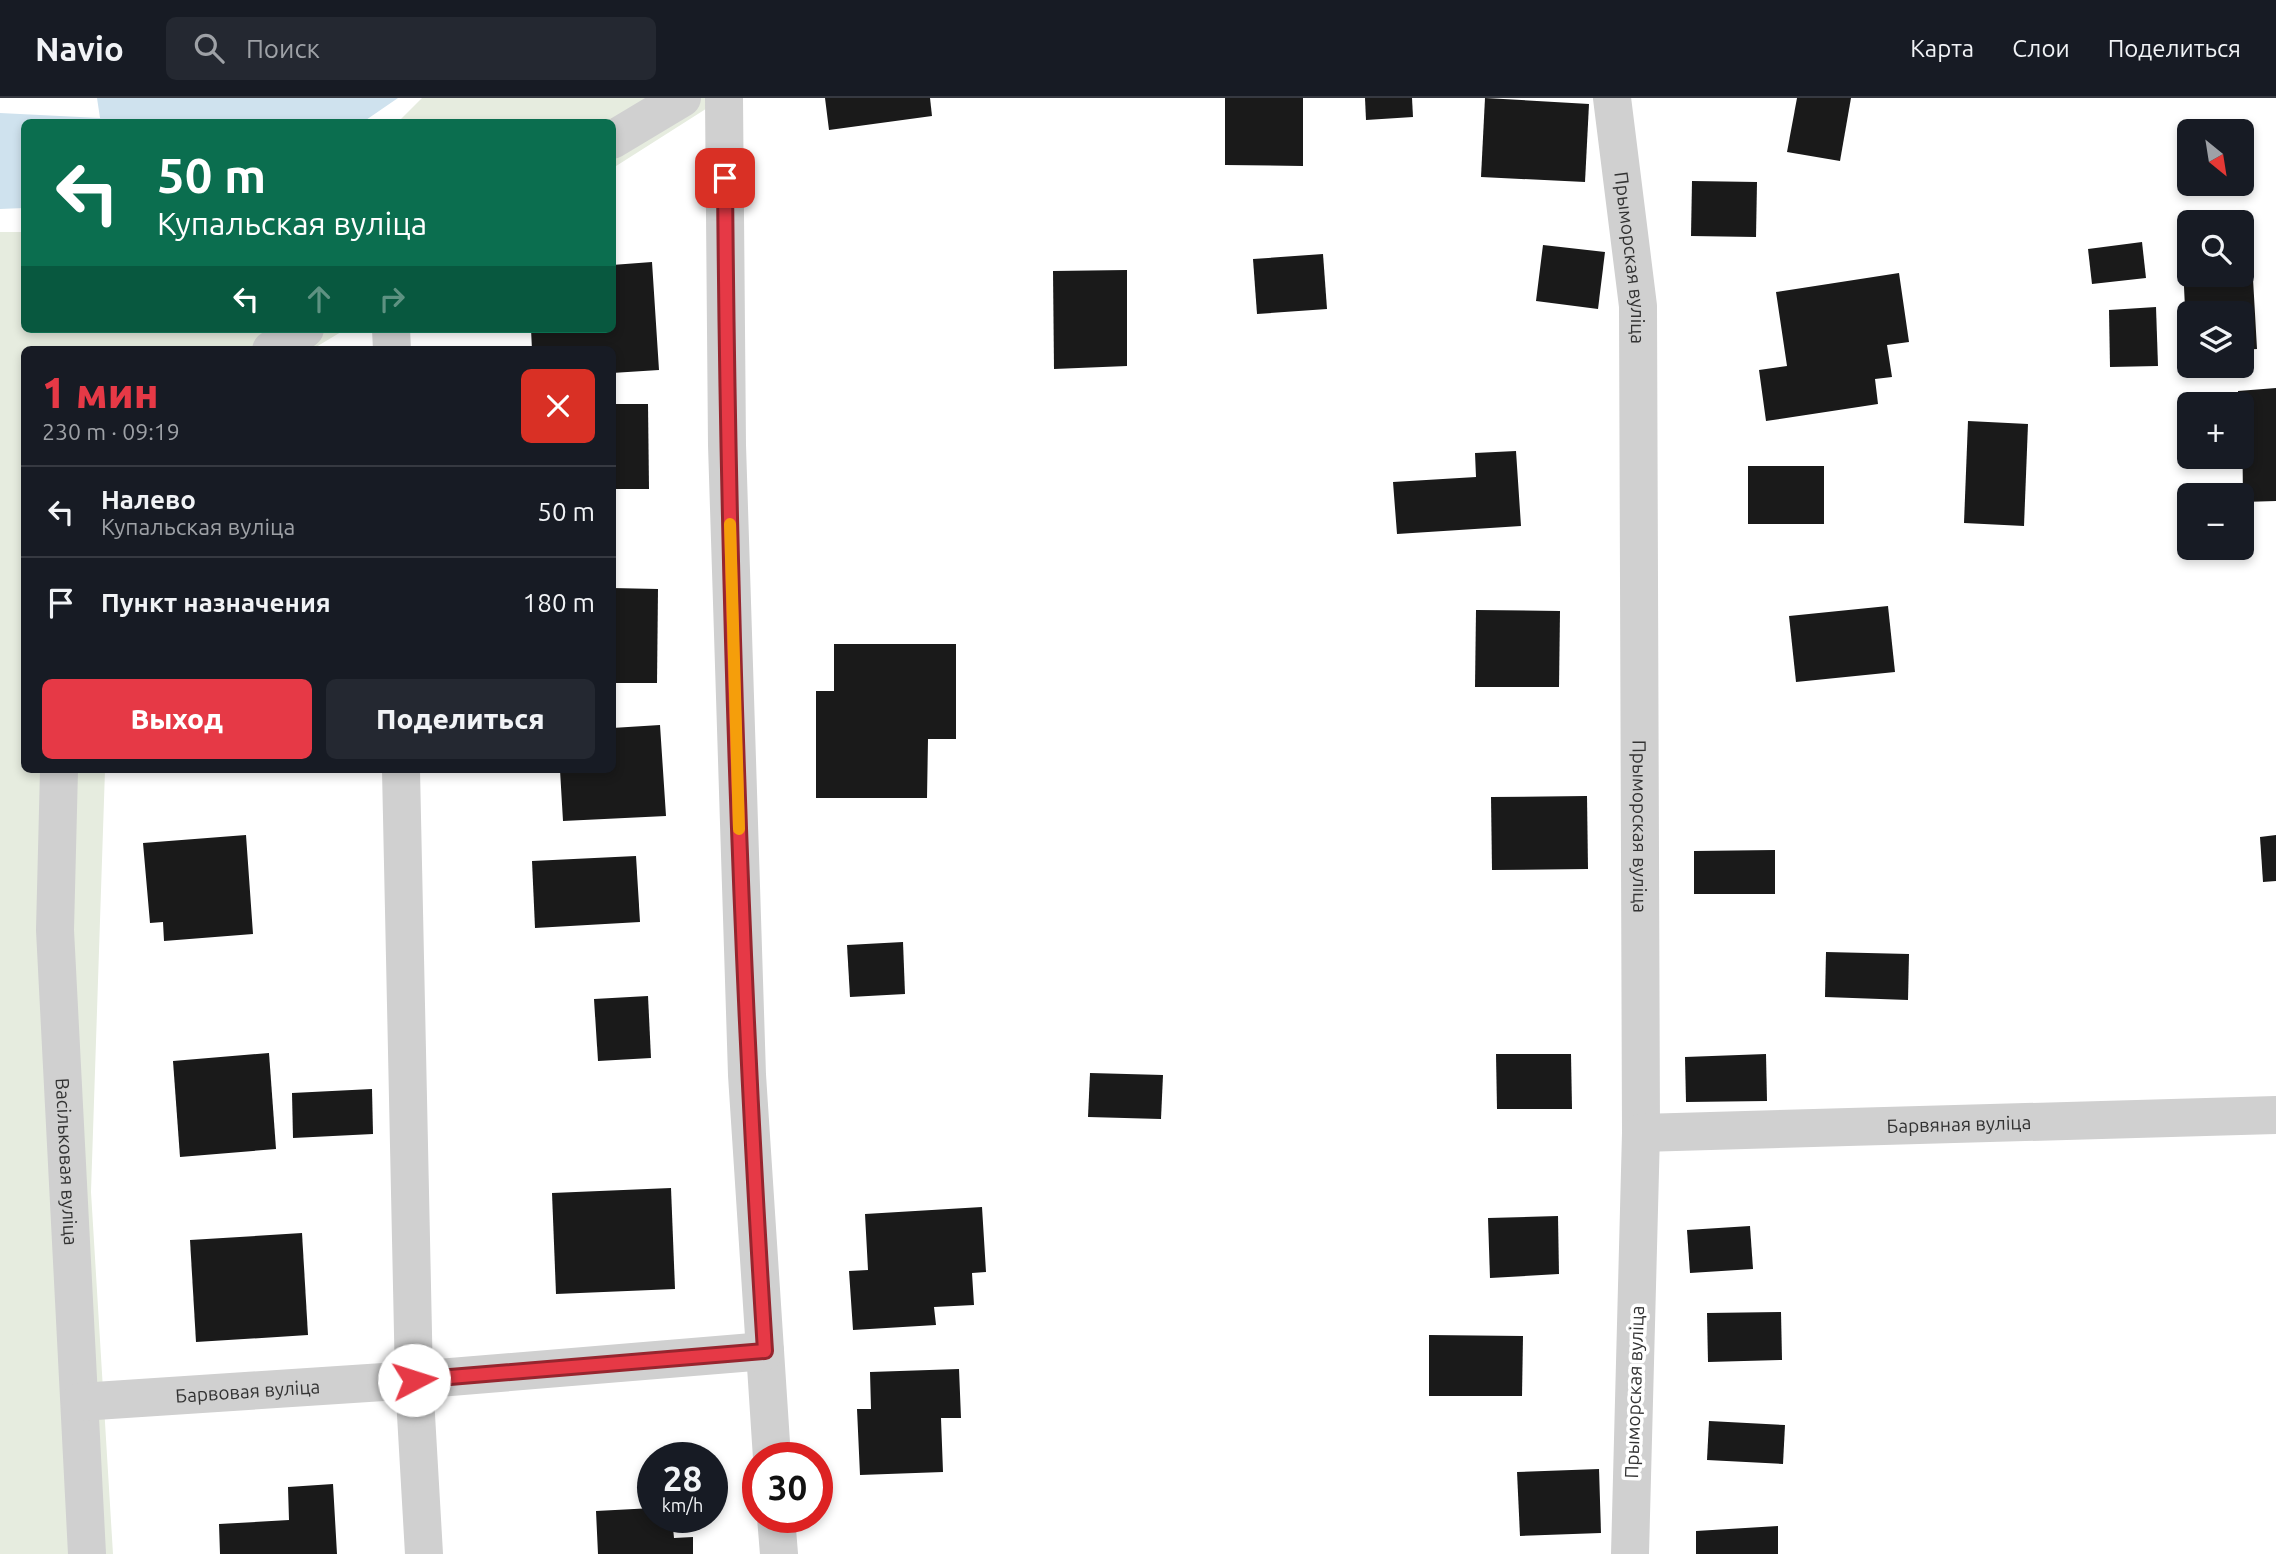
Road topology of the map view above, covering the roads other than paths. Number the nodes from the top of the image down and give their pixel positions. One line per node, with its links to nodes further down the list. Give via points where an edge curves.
1 (682, 98): 4 (street)
2 (724, 98): 11 (street, via 727,445 747,1075)
3 (1612, 98): 10 (street, Прыморская вуліца, via 1638,306)
4 (616, 138)
5 (298, 333): 6 (street)
6 (277, 346)
7 (59, 773): 13 (street, Васільковая вуліца, via 55,930)
8 (401, 773): 12 (street)
9 (2276, 1115): 10 (street, Барвяная вуліца)
10 (1641, 1133): 19 (street, Прыморская вуліца)
11 (765, 1351): 12 (street, Барвовая вуліца); 14 (street)
12 (414, 1380): 13 (street, Барвовая вуліца); 17 (street)
13 (80, 1402): 16 (street, Васільковая вуліца)
14 (771, 1442)
15 (777, 1533): 18 (street)
16 (87, 1554)
17 (424, 1554)
18 (779, 1554)
19 (1630, 1554)

